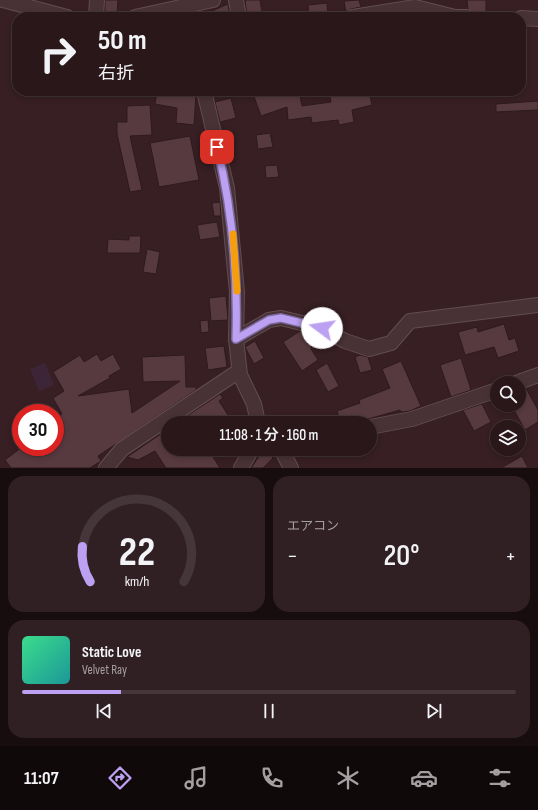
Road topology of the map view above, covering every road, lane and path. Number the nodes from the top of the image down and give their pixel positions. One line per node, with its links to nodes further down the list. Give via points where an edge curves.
1 (3, 0): 5 (street)
2 (97, 0): 6 (street)
3 (213, 0): 7 (street)
4 (236, 0): 8 (street)
5 (48, 12)
6 (96, 12)
7 (158, 12)
8 (238, 12)
9 (384, 12): 10 (street, via 415,7)
10 (435, 12)
11 (526, 18): 12 (street)
12 (538, 19)
13 (205, 96): 15 (street, via 227,188 237,292)
14 (538, 305): 15 (street, via 410,321 391,344 369,349 345,341 322,328 281,318 269,320)
15 (236, 339): 16 (street)
16 (240, 371): 20 (street); 24 (street, via 122,449)
17 (538, 375): 18 (street)
18 (526, 379)
19 (490, 392): 21 (street, via 412,418)
20 (257, 416)
21 (377, 426)
22 (248, 456): 25 (street)
23 (285, 456): 26 (street)
24 (106, 468)
25 (241, 468)
26 (291, 468)

